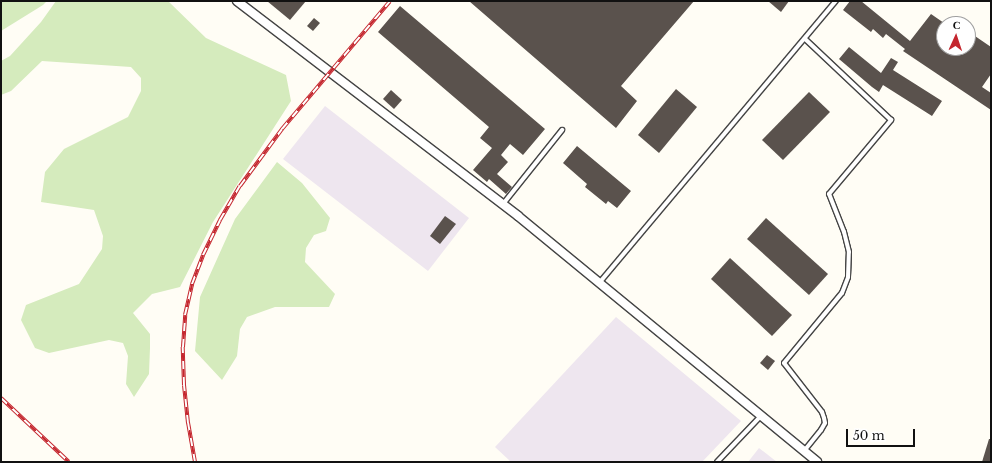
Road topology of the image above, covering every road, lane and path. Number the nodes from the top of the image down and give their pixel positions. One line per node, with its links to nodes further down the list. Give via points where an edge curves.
1 (237, 1): 5 (street)
2 (836, 1): 3 (lane)
3 (805, 40): 6 (lane); 8 (lane, via 891,120 829,194 849,252 848,277 842,293 784,363 824,418 825,423 821,430)
4 (562, 130): 5 (lane)
5 (503, 204): 6 (street)
6 (600, 282): 7 (street)
7 (761, 415): 8 (street); 9 (lane)
8 (804, 451): 10 (street)
9 (717, 462)
10 (817, 462)

